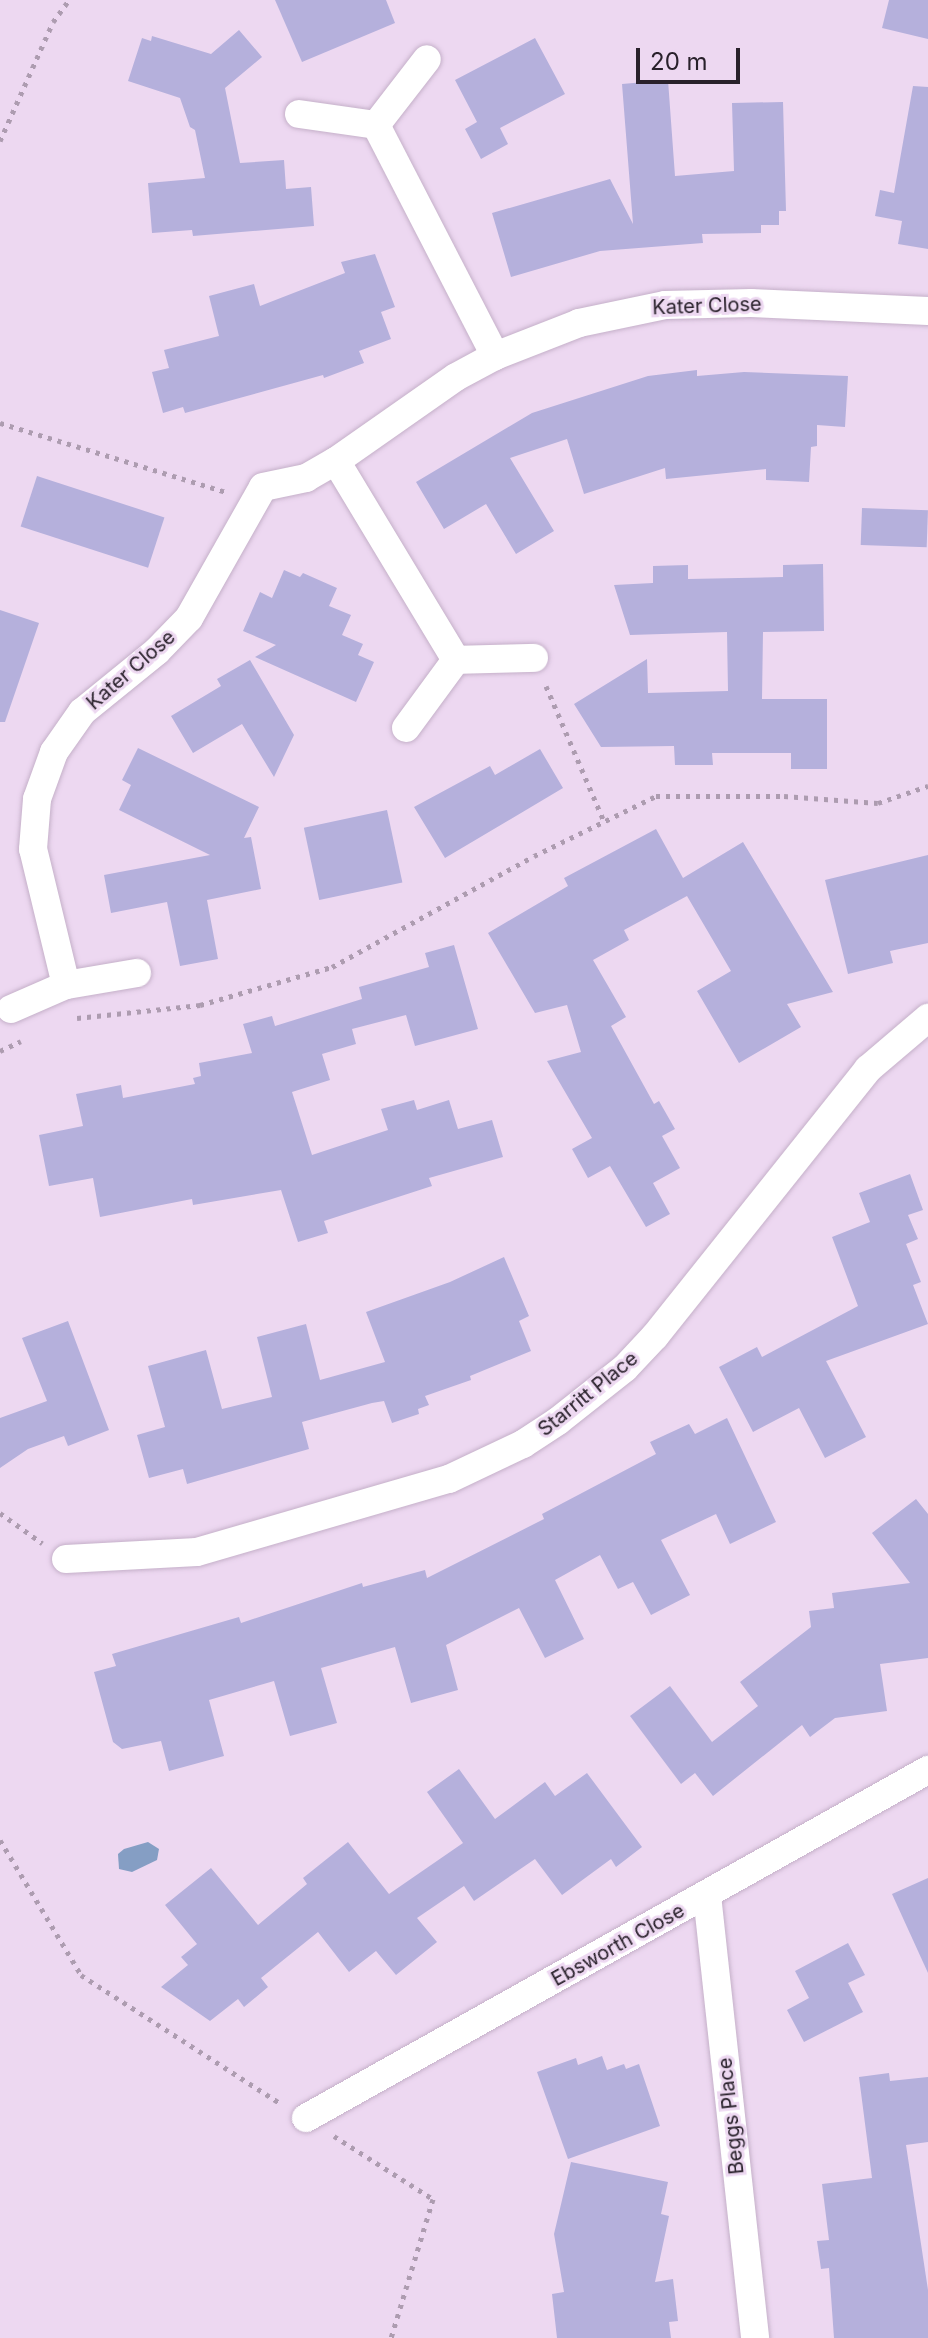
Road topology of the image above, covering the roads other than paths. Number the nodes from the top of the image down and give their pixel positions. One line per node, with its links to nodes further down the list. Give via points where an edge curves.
1 (427, 59): 3 (street)
2 (299, 114): 3 (street)
3 (376, 125): 5 (street)
4 (928, 311): 5 (street, Kater Close, via 665,305 579,323)
5 (495, 356): 6 (street, Kater Close)
6 (336, 461): 8 (street); 11 (street, Kater Close, via 306,478 263,487 189,618 82,712 54,752 37,799 33,849)
7 (534, 658): 8 (street)
8 (456, 660): 9 (street)
9 (406, 728)
10 (137, 973): 11 (street)
11 (66, 985): 12 (street)
12 (11, 1009)
13 (928, 1018): 14 (street, Starritt Place, via 868,1069 655,1336 625,1368 547,1429 449,1479 197,1552)
14 (66, 1559)
15 (928, 1770): 16 (street, Ebsworth Close)
16 (707, 1895): 17 (street, Ebsworth Close); 18 (street, Beggs Place)
17 (306, 2118)
18 (755, 2338)

